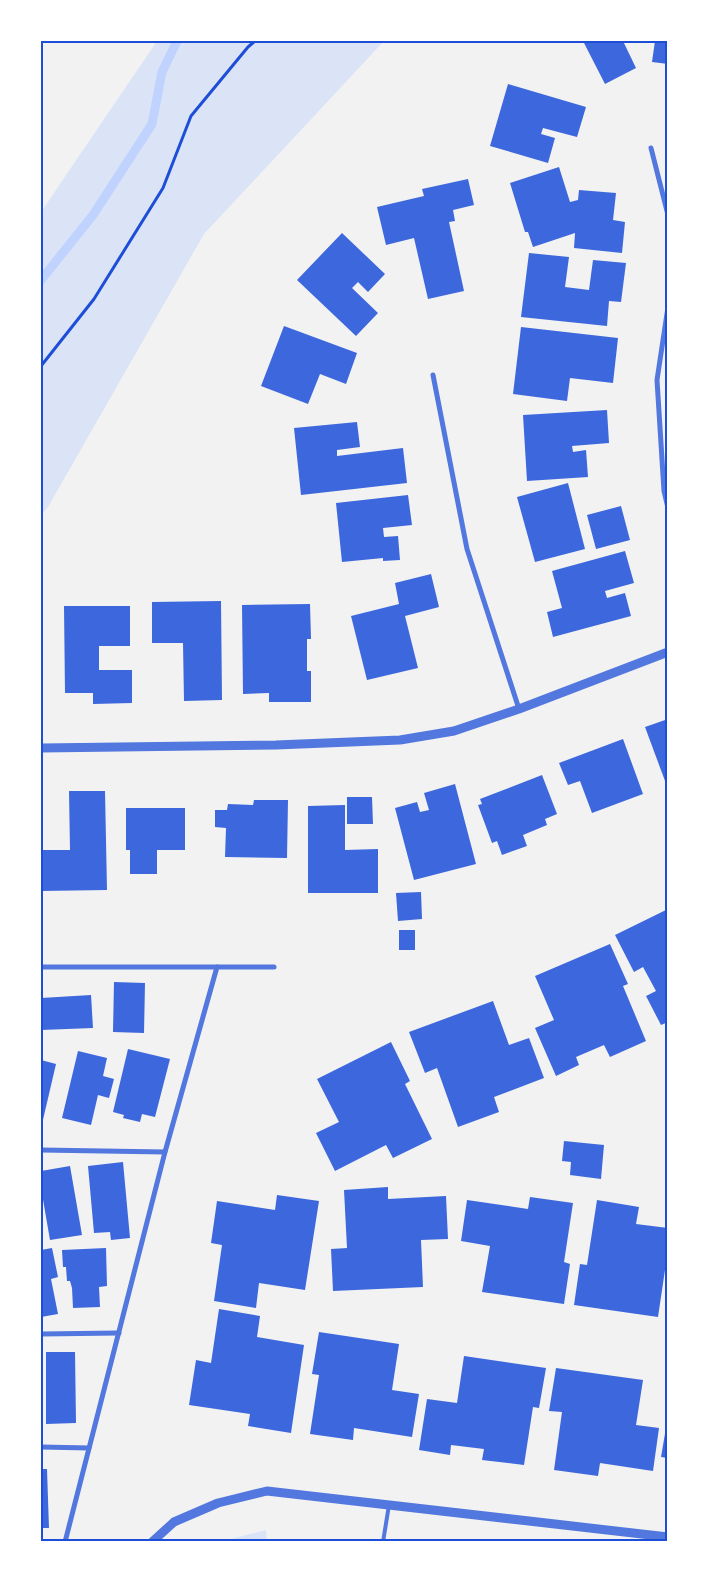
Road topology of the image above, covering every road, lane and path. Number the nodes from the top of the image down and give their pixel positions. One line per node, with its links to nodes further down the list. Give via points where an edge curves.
1 (255, 41): 5 (path, via 192,116 163,188 94,298)
2 (651, 148): 3 (street)
3 (668, 215)
4 (668, 307): 7 (street, via 657,380 664,491)
5 (41, 366)
6 (434, 375): 9 (street, via 467,549)
7 (668, 508)
8 (668, 652): 9 (street)
9 (519, 709): 10 (street, via 454,730 400,740)
10 (41, 748)
11 (274, 966): 13 (street)
12 (41, 967): 13 (street)
13 (217, 967): 15 (street)
14 (41, 1150): 15 (street)
15 (164, 1152): 16 (street)
16 (119, 1332): 17 (street); 19 (street)
17 (41, 1334)
18 (41, 1447): 19 (street)
19 (89, 1448): 22 (street)
20 (389, 1505): 21 (street); 23 (street, via 267,1491 218,1503 174,1522); 24 (lane)
21 (668, 1537)
22 (65, 1542)
23 (152, 1542)
24 (384, 1542)

